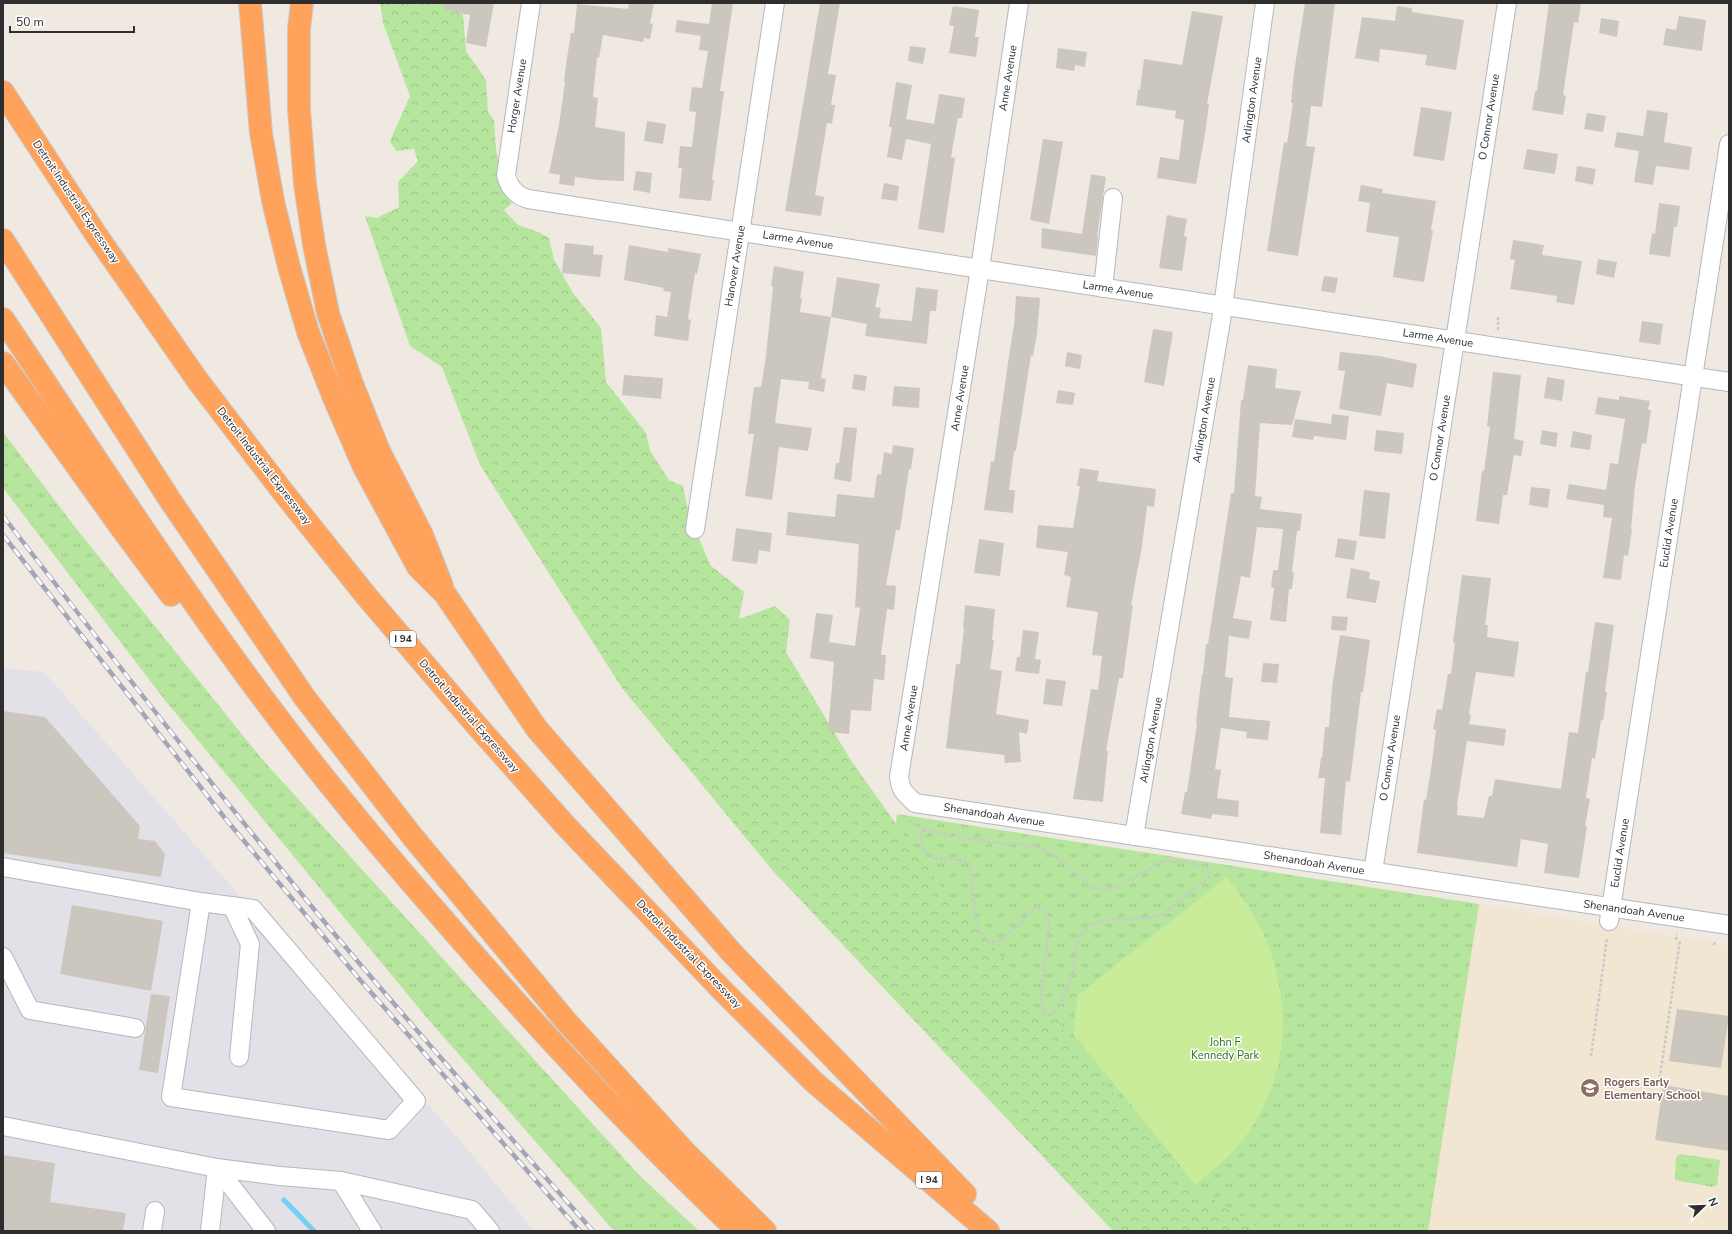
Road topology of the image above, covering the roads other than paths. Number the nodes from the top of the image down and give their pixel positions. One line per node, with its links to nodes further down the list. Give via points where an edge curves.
1 (250, 3): 23 (highway, via 261,133 273,201 308,332 364,467 418,567)
2 (302, 3): 23 (highway, via 299,29 299,110 305,184 328,313 351,381 380,451 422,535)
3 (531, 3): 10 (street, Horger Avenue, via 506,168)
4 (775, 3): 12 (street, Hanover Avenue)
5 (1020, 3): 14 (street, Anne Avenue)
6 (1265, 3): 16 (street, Arlington Avenue)
7 (1507, 3): 18 (street, O Connor Avenue)
8 (3, 92): 47 (highway, Detroit Industrial Expressway / I 94, via 95,233 198,382 363,592 478,727 565,825 720,988 809,1077)
9 (1729, 144): 20 (street, Euclid Avenue)
10 (510, 188): 12 (street, Larme Avenue, via 528,199)
11 (1113, 198): 15 (street)
12 (740, 232): 14 (street, Larme Avenue); 22 (street, Hanover Avenue)
13 (3, 240): 46 (highway, via 170,500 310,704 412,836 565,1020 684,1151)
14 (980, 269): 15 (street, Larme Avenue); 25 (street, Anne Avenue, via 900,777)
15 (1103, 288): 16 (street, Larme Avenue)
16 (1223, 306): 18 (street, Larme Avenue); 26 (street, Arlington Avenue)
17 (3, 319): 24 (highway, via 163,558)
18 (1455, 340): 20 (street, Larme Avenue); 28 (street, O Connor Avenue)
19 (3, 362): 24 (highway, via 122,529 230,673)
20 (1693, 377): 21 (street, Larme Avenue); 31 (street, Euclid Avenue)
21 (1729, 382)
22 (695, 529)
23 (445, 594): 48 (highway, via 537,729 711,930)
24 (282, 725): 45 (highway, via 379,845 496,980 671,1167)
25 (903, 792): 26 (street, Shenandoah Avenue, via 915,803)
26 (1134, 836): 28 (street, Shenandoah Avenue)
27 (3, 867): 29 (street)
28 (1373, 872): 31 (street, Shenandoah Avenue)
29 (201, 902): 30 (street); 30 (street, via 171,1097 389,1130 416,1101 253,909)
30 (232, 906): 35 (street, via 250,944)
31 (1610, 920): 32 (street, Shenandoah Avenue)
32 (1729, 926)
33 (3, 957): 34 (street, via 30,1010)
34 (135, 1028)
35 (239, 1057)
36 (3, 1126): 37 (street)
37 (217, 1168): 38 (street); 41 (street); 42 (street)
38 (341, 1181): 43 (street); 44 (street, via 472,1210)
39 (155, 1211): 40 (street)
40 (152, 1231)
41 (210, 1231)
42 (266, 1231)
43 (372, 1231)
44 (490, 1231)
45 (738, 1231)
46 (765, 1231)
47 (988, 1231)
48 (1000, 1231)

